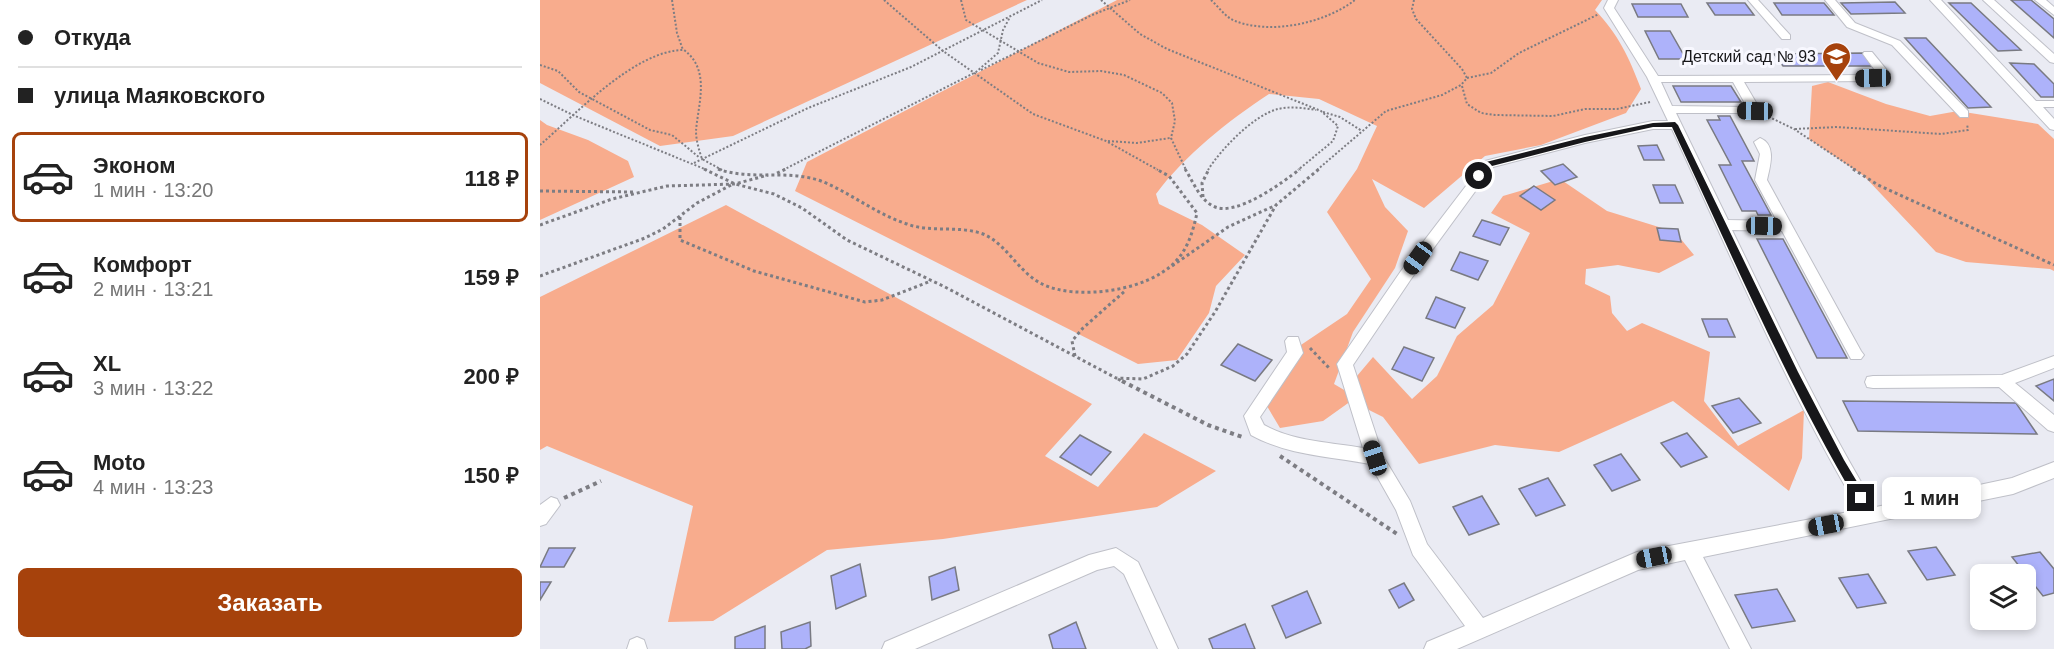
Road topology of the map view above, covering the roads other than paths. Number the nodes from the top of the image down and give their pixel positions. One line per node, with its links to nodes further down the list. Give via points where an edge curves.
1 (1753, 0): 8 (street)
2 (1830, 0): 16 (street, via 1851,25 1896,43)
3 (1935, 0): 13 (street)
4 (1988, 0): 10 (street)
5 (2040, 0): 7 (street)
6 (1611, 4): 11 (street)
7 (2054, 12)
8 (1786, 37)
9 (1868, 54): 12 (street, via 1884,74 1873,78)
10 (2054, 59)
11 (1654, 79): 12 (street); 15 (street)
12 (1737, 80): 15 (street, via 1755,111)
13 (2032, 104): 14 (street); 18 (street)
14 (2054, 104)
15 (1666, 105): 17 (street)
16 (1964, 114)
17 (1675, 125): 20 (street); 28 (street, via 1653,125 1585,139 1489,164 1345,364)
18 (2054, 126)
19 (1760, 142): 21 (street, via 1766,154 1761,180)
20 (1722, 225): 21 (street); 30 (street, via 1840,463)
21 (1786, 226): 23 (street)
22 (1300, 343): 28 (street, via 1252,416 1257,430 1275,441 1307,449)
23 (1856, 355)
24 (2054, 362): 25 (street)
25 (2002, 381): 26 (street); 27 (street)
26 (1873, 382)
27 (2054, 425)
28 (1375, 458): 32 (street, via 1404,507 1420,549)
29 (2054, 470): 30 (street, via 2013,486)
30 (1872, 516): 31 (street)
31 (1690, 551): 32 (street, via 1637,561); 36 (street)
32 (1479, 629): 35 (street)
33 (892, 649): 34 (street, via 1096,561 1116,557 1131,568)
34 (1168, 649)
35 (1434, 649)
36 (1741, 649)

